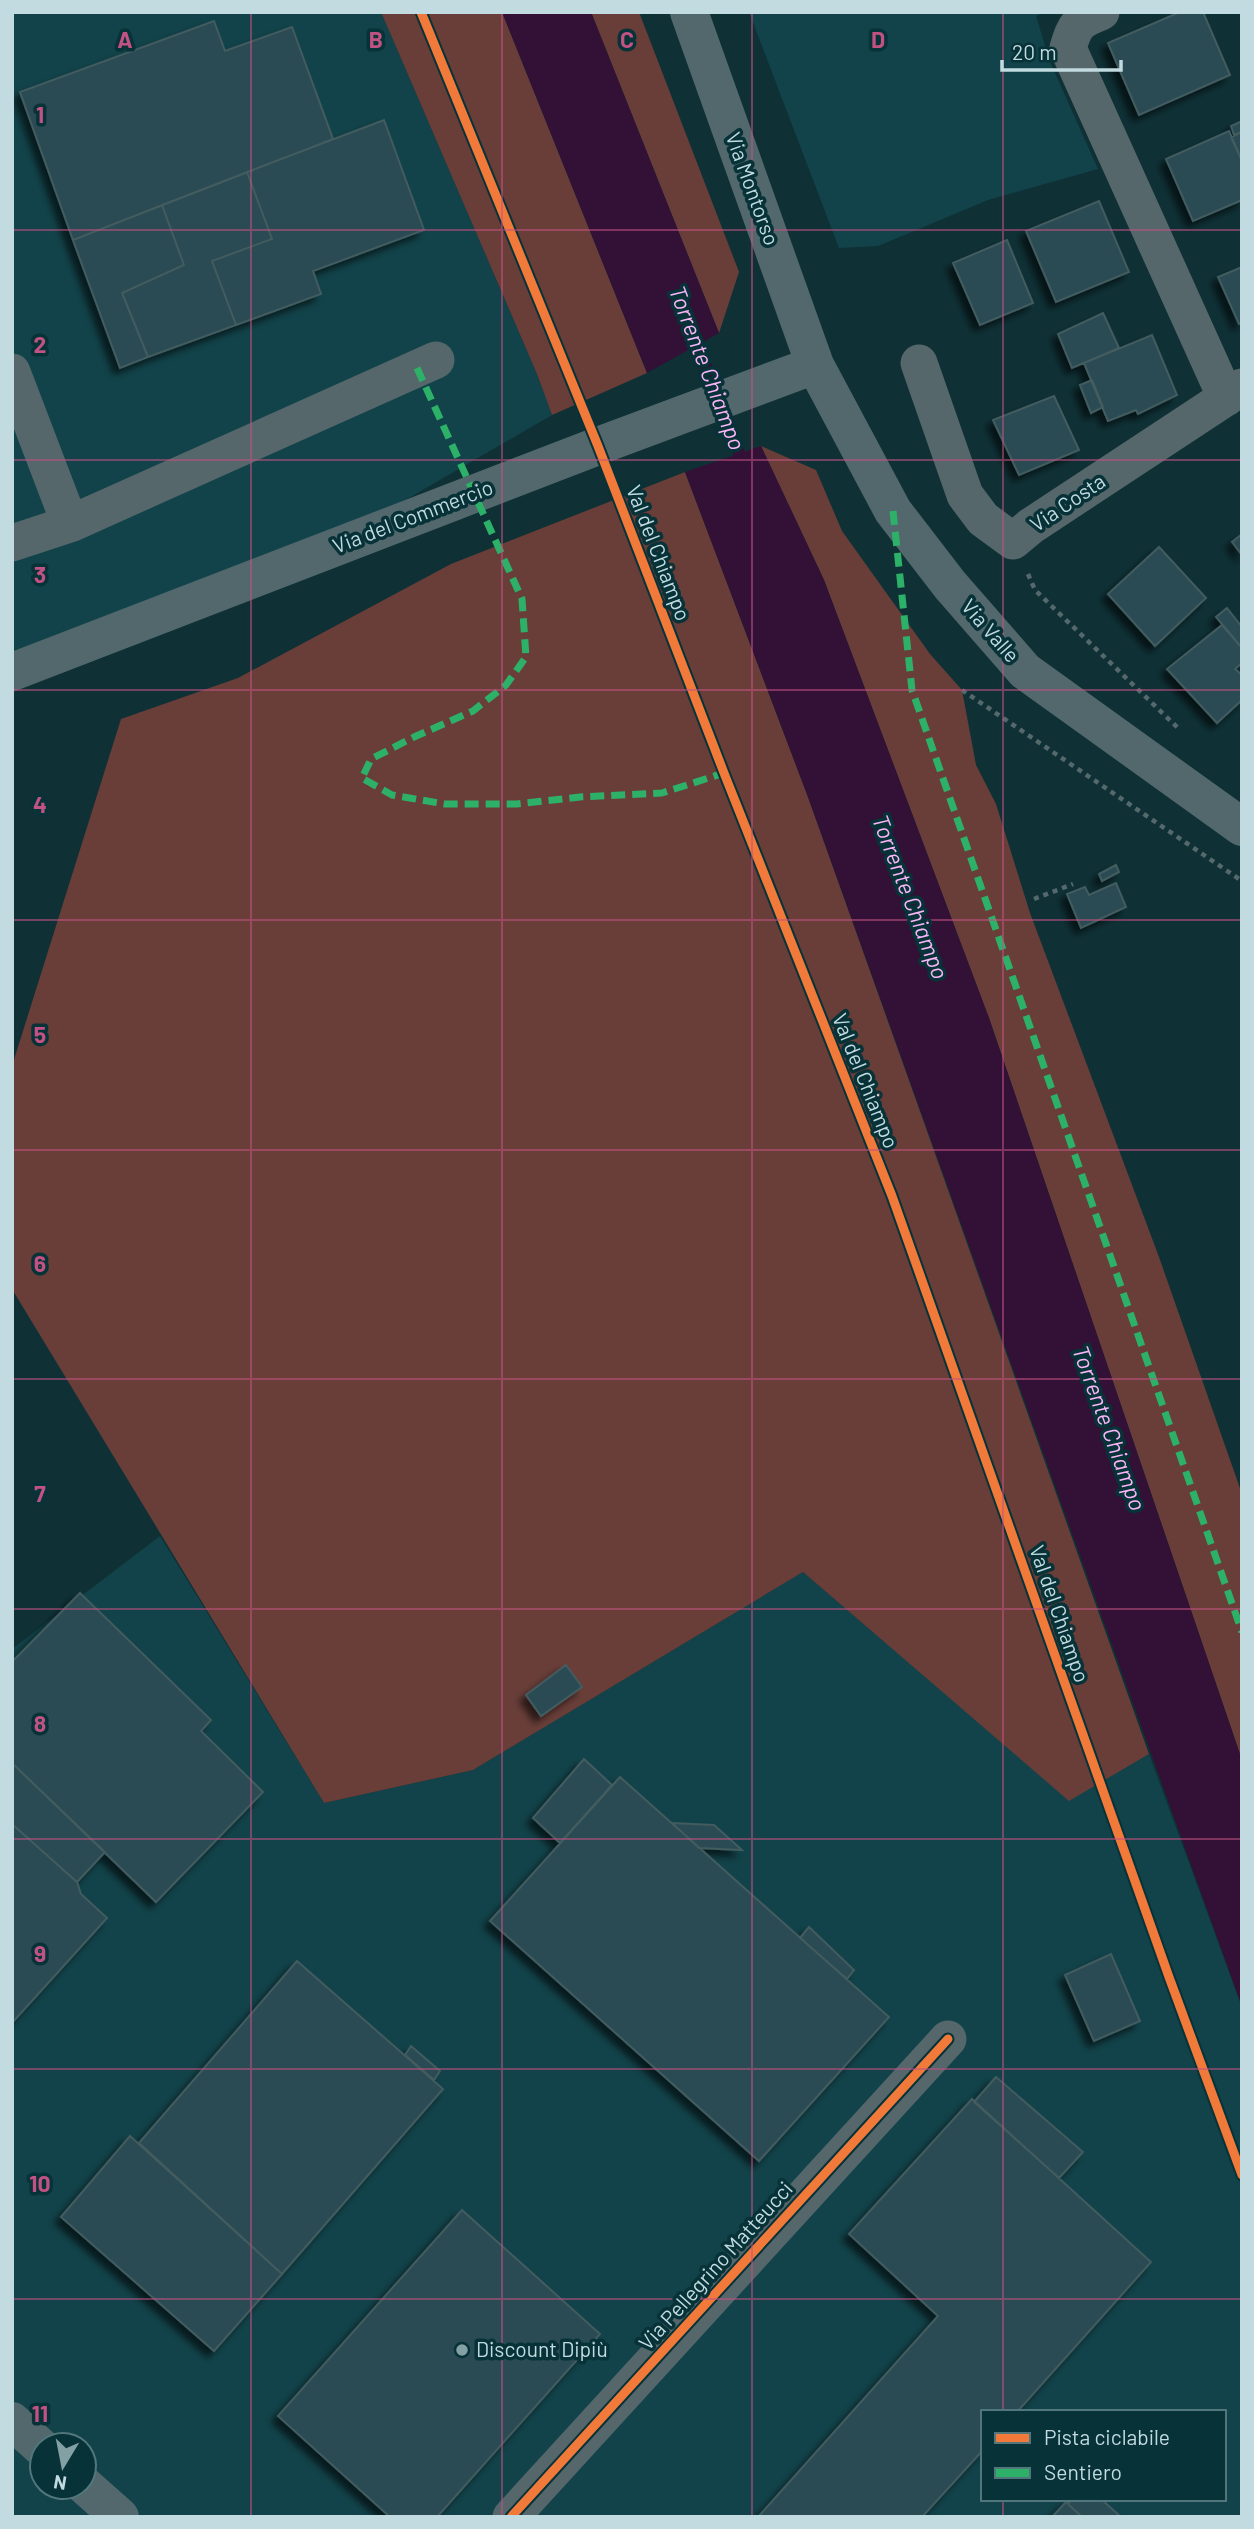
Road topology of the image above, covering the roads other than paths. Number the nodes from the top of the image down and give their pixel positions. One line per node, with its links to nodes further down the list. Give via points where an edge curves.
1 (688, 12): 5 (main road, Via Montorso)
2 (1101, 12): 7 (street, Via Costa, via 1074,28 1068,48)
3 (436, 360): 8 (street)
4 (919, 363): 7 (street, Via Costa, via 965,495 983,519 1013,541)
5 (815, 365): 10 (main road, Via del Commercio); 11 (main road, Via Valle, via 893,511 1025,671)
6 (12, 372): 8 (street)
7 (1234, 392)
8 (70, 524): 9 (street)
9 (12, 543)
10 (12, 672)
11 (1242, 827)
12 (948, 2039): 17 (street, Via Pellegrino Matteucci)
13 (12, 2421): 14 (main road)
14 (28, 2435)
15 (98, 2497): 16 (main road)
16 (120, 2517)
17 (511, 2517)

